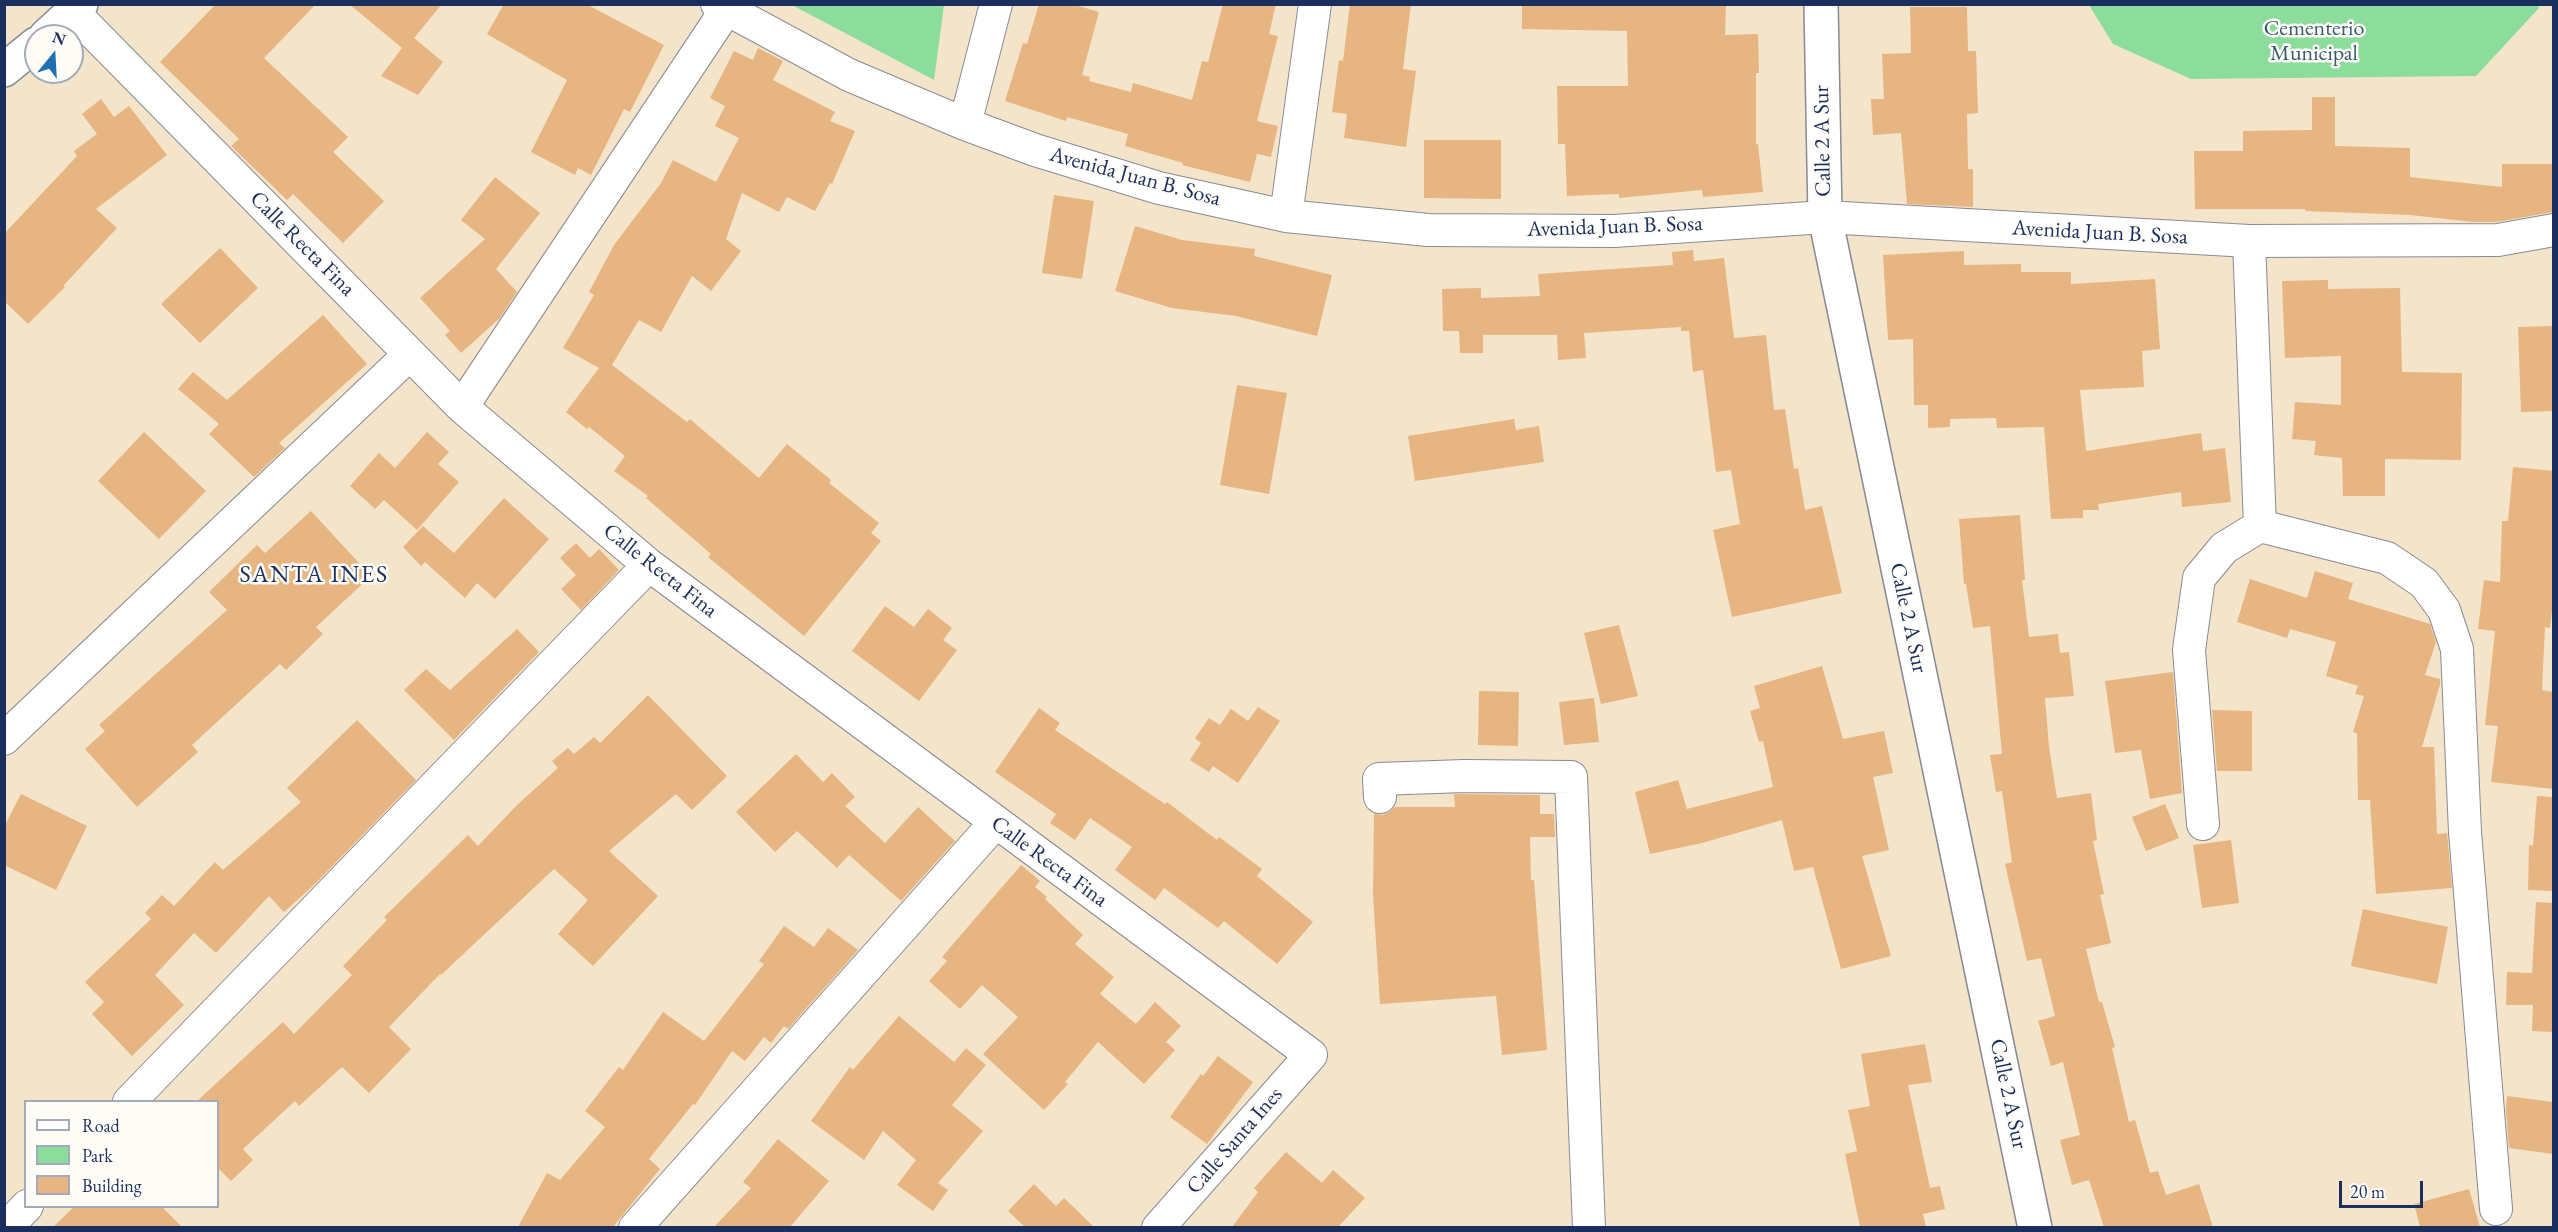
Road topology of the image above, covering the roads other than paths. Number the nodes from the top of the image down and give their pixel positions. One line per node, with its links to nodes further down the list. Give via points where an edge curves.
1 (996, 4): 9 (street)
2 (1315, 4): 10 (street)
3 (1821, 4): 11 (main road, Calle 2 A Sur)
4 (721, 7): 9 (street, Avenida Juan B. Sosa, via 849,75); 15 (street)
5 (78, 8): 6 (main road); 14 (street, Calle Recta Fina)
6 (60, 24)
7 (24, 54): 8 (main road)
8 (4, 70)
9 (965, 124): 10 (street, Avenida Juan B. Sosa, via 1159,188)
10 (1286, 216): 11 (street, Avenida Juan B. Sosa, via 1428,230 1614,231)
11 (1825, 218): 13 (street, Avenida Juan B. Sosa); 28 (main road, Calle 2 A Sur)
12 (2553, 230): 13 (street, Avenida Juan B. Sosa, via 2498,240)
13 (2249, 241): 16 (street)
14 (410, 354): 15 (street, Calle Recta Fina); 18 (street)
15 (462, 407): 17 (street, Calle Recta Fina)
16 (2260, 526): 21 (street, via 2224,548 2199,578 2189,650); 24 (street, via 2387,558 2424,583 2444,610 2457,649 2464,832)
17 (649, 565): 20 (street, Calle Recta Fina); 23 (street)
18 (4, 739)
19 (1380, 797): 27 (street, via 1379,779 1571,777)
20 (995, 823): 22 (street, Calle Recta Fina); 25 (street)
21 (2203, 824)
22 (1311, 1055): 26 (street, Calle Santa Ines)
23 (130, 1100)
24 (2496, 1209)
25 (635, 1227)
26 (1158, 1227)
27 (1589, 1227)
28 (2035, 1227)

